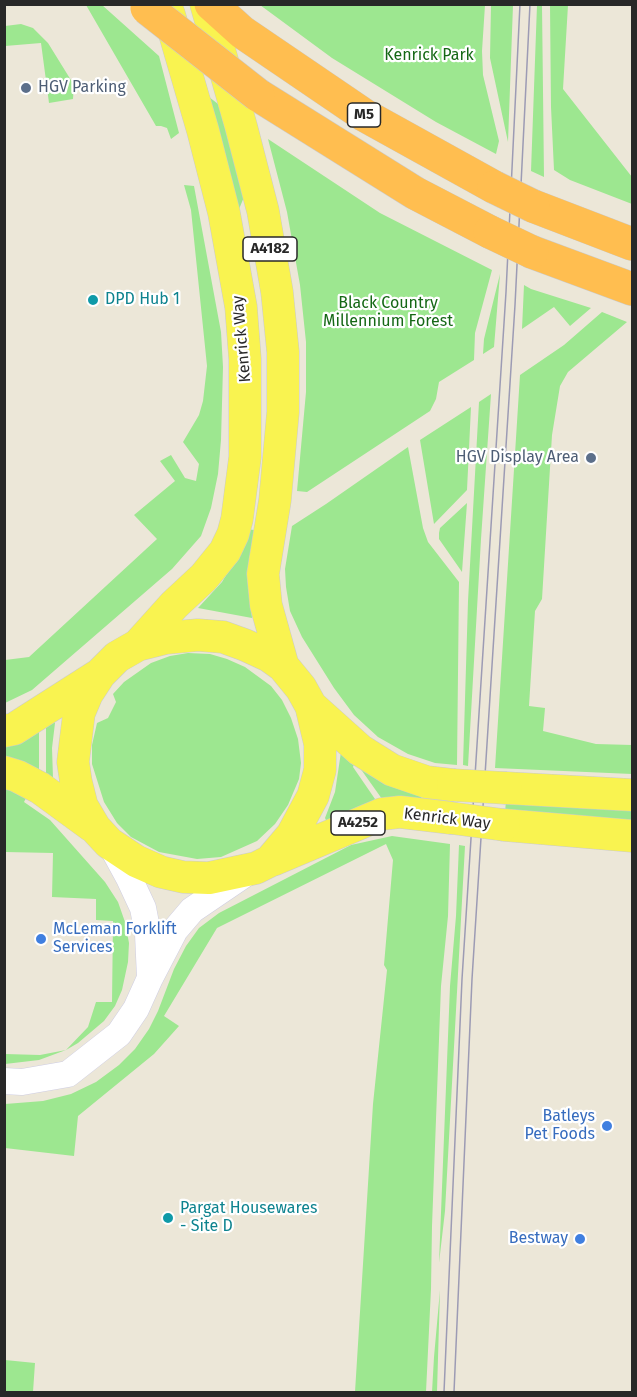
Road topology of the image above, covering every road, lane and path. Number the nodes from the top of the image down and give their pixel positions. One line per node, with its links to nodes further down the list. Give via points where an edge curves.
1 (206, 4): 7 (main road, A4182, via 263,211 277,292 283,412 263,574 266,604)
2 (211, 4): 4 (highway, M5, bridge, via 242,32 364,115 494,187)
3 (152, 6): 5 (highway, M5, bridge, via 258,94 406,188 532,252); 6 (main road, Kenrick Way / A4182, via 203,131 226,224 241,308 245,457 237,519 225,551)
4 (633, 244)
5 (633, 289)
6 (138, 645): 7 (main road, A4252, via 198,635 223,638 246,645); 8 (main road, A4252, via 117,657)
7 (283, 666): 9 (main road, A4252)
8 (100, 674): 10 (main road, A4252, via 15,729); 13 (main road, A4252, via 80,713 73,762 82,806)
9 (311, 706): 12 (main road, Kenrick Way / A4252, bridge, via 360,750 392,770 427,782); 15 (main road, A4252, via 320,744 320,770 313,796 292,835)
10 (4, 732)
11 (4, 772): 13 (main road, A4252, via 40,788)
12 (633, 795)
13 (102, 836): 15 (main road, A4252, via 136,861 183,877 209,878); 16 (street, via 129,878 142,908 148,934)
14 (633, 836): 15 (main road, Kenrick Way / A4252, bridge, via 400,812 382,814)
15 (263, 865): 16 (street, via 192,910 175,930)
16 (150, 978): 17 (street, via 119,1034 68,1074)
17 (4, 1082)

